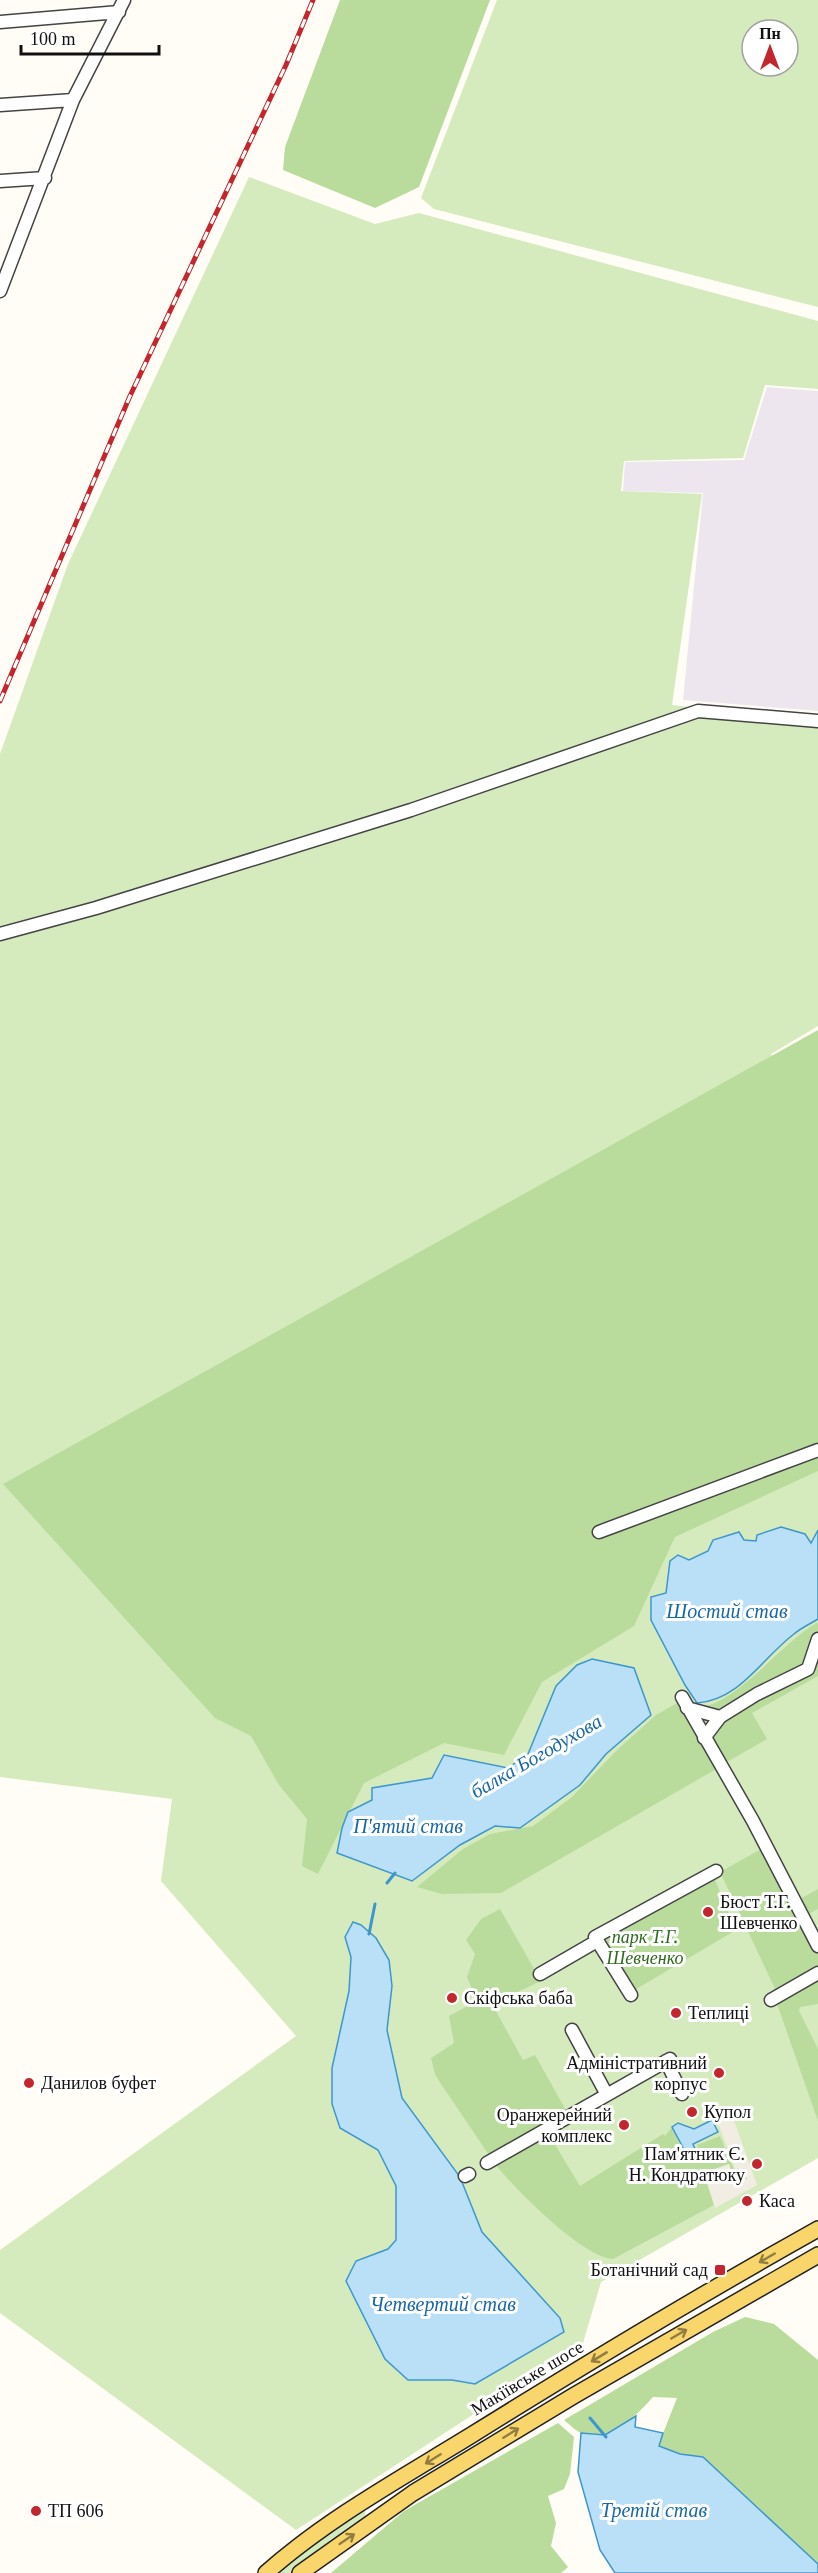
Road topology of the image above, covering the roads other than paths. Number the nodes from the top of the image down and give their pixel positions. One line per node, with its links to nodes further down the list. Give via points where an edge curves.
1 (124, 0): 2 (street)
2 (119, 12): 3 (street); 4 (street)
3 (0, 22)
4 (73, 99): 5 (street); 6 (street)
5 (0, 105)
6 (45, 178): 7 (street); 8 (street)
7 (0, 181)
8 (5, 264): 9 (street)
9 (0, 291)
10 (818, 721): 11 (street, via 698,711 411,810)
11 (0, 934)
12 (818, 1450): 13 (street)
13 (599, 1532)
14 (818, 1639): 15 (street, via 808,1669)
15 (720, 1717): 16 (street); 16 (street, via 685,1703)
16 (704, 1738): 19 (street)
17 (716, 1871): 18 (street, via 595,1937)
18 (597, 1941): 21 (street); 22 (street)
19 (818, 1946)
20 (818, 1973): 23 (street)
21 (540, 1974)
22 (631, 1995)
23 (771, 2000)
24 (572, 2030): 26 (street)
25 (682, 2094): 26 (street, via 668,2060)
26 (607, 2095): 27 (street)
27 (487, 2165)
28 (818, 2229): 30 (main road, Макіївське шосе, one-way to 30, via 412,2472 298,2545)
29 (818, 2254): 31 (main road, one-way to 29, via 413,2493)
30 (266, 2573)
31 (300, 2573)

